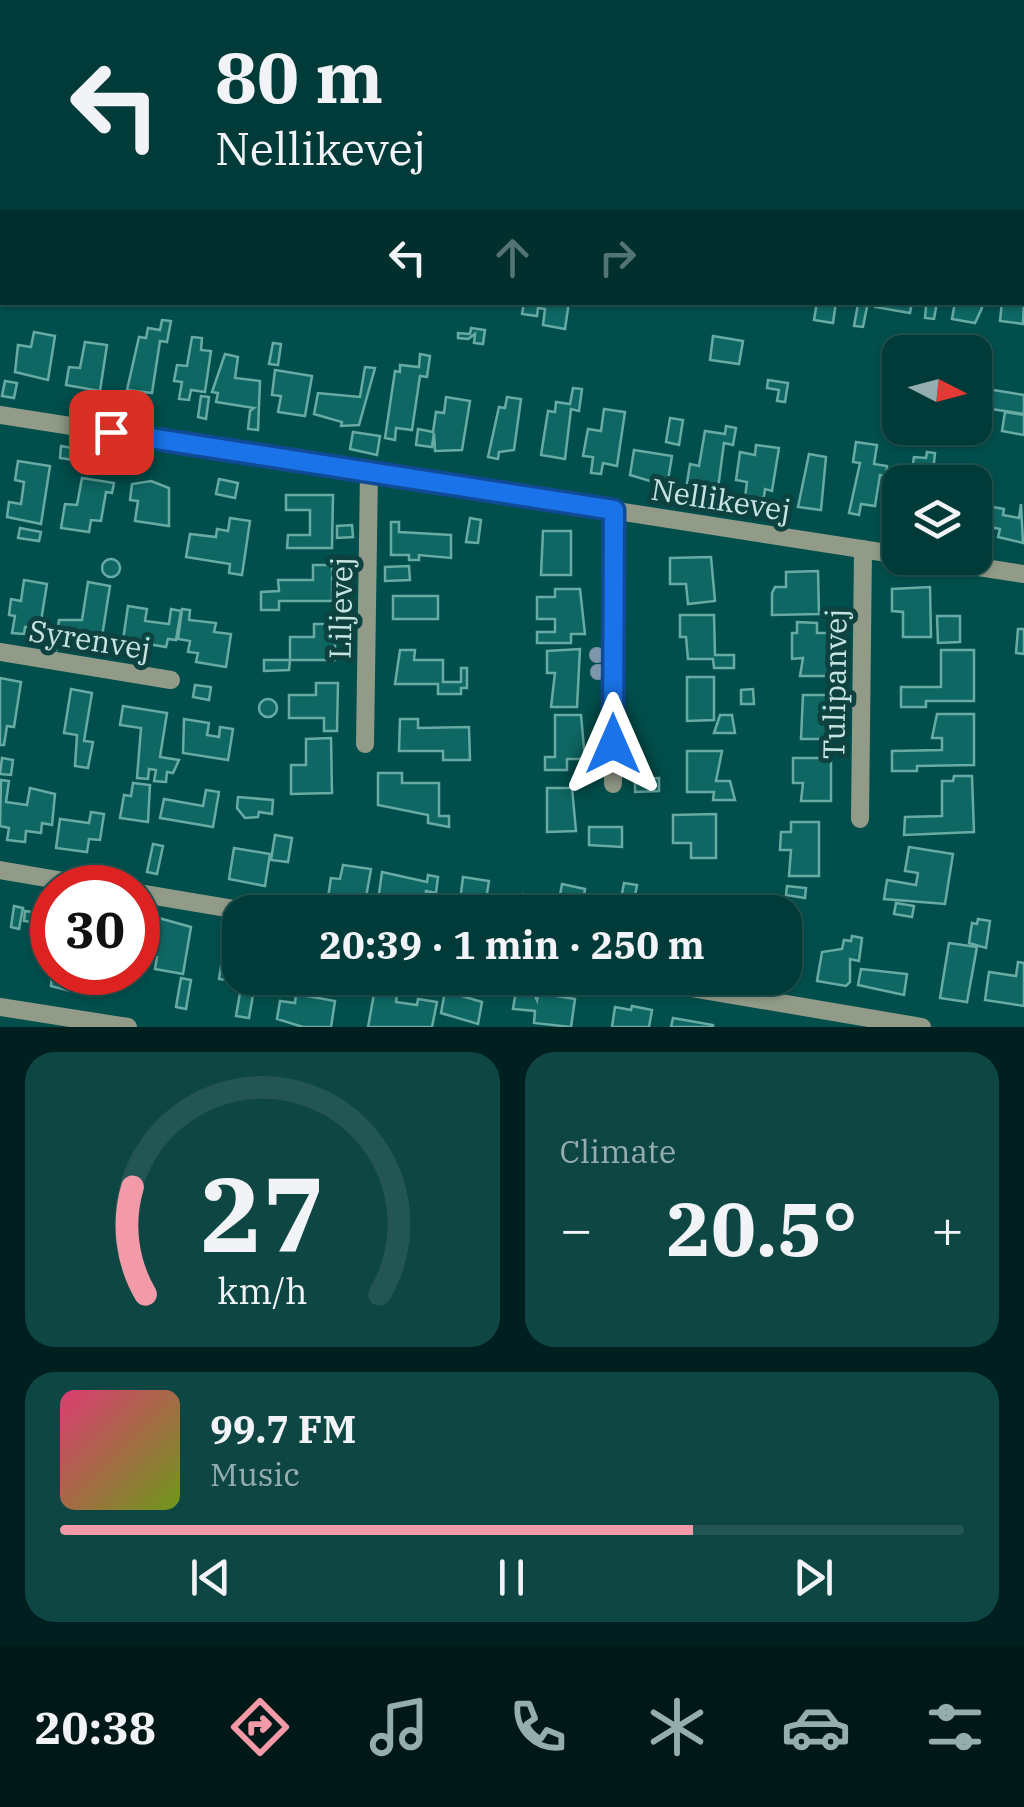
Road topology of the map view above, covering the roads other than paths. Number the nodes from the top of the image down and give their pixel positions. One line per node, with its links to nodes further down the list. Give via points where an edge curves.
1 (0, 415): 2 (street, Nellikevej)
2 (369, 472): 3 (street, Nellikevej); 10 (street, Liljevej)
3 (614, 510): 4 (street, Nellikevej); 11 (street)
4 (863, 549): 5 (street, Nellikevej); 12 (street, Tulipanvej)
5 (882, 552)
6 (992, 569): 7 (street)
7 (1024, 574)
8 (0, 652): 9 (street, Syrenvej)
9 (171, 680)
10 (365, 744)
11 (613, 784)
12 (860, 819)
13 (0, 870): 14 (street)
14 (30, 875)
15 (160, 897): 16 (street)
16 (222, 907)
17 (733, 995): 21 (street)
18 (0, 1007): 19 (street)
19 (25, 1019): 20 (street)
20 (128, 1027)
21 (922, 1027)

